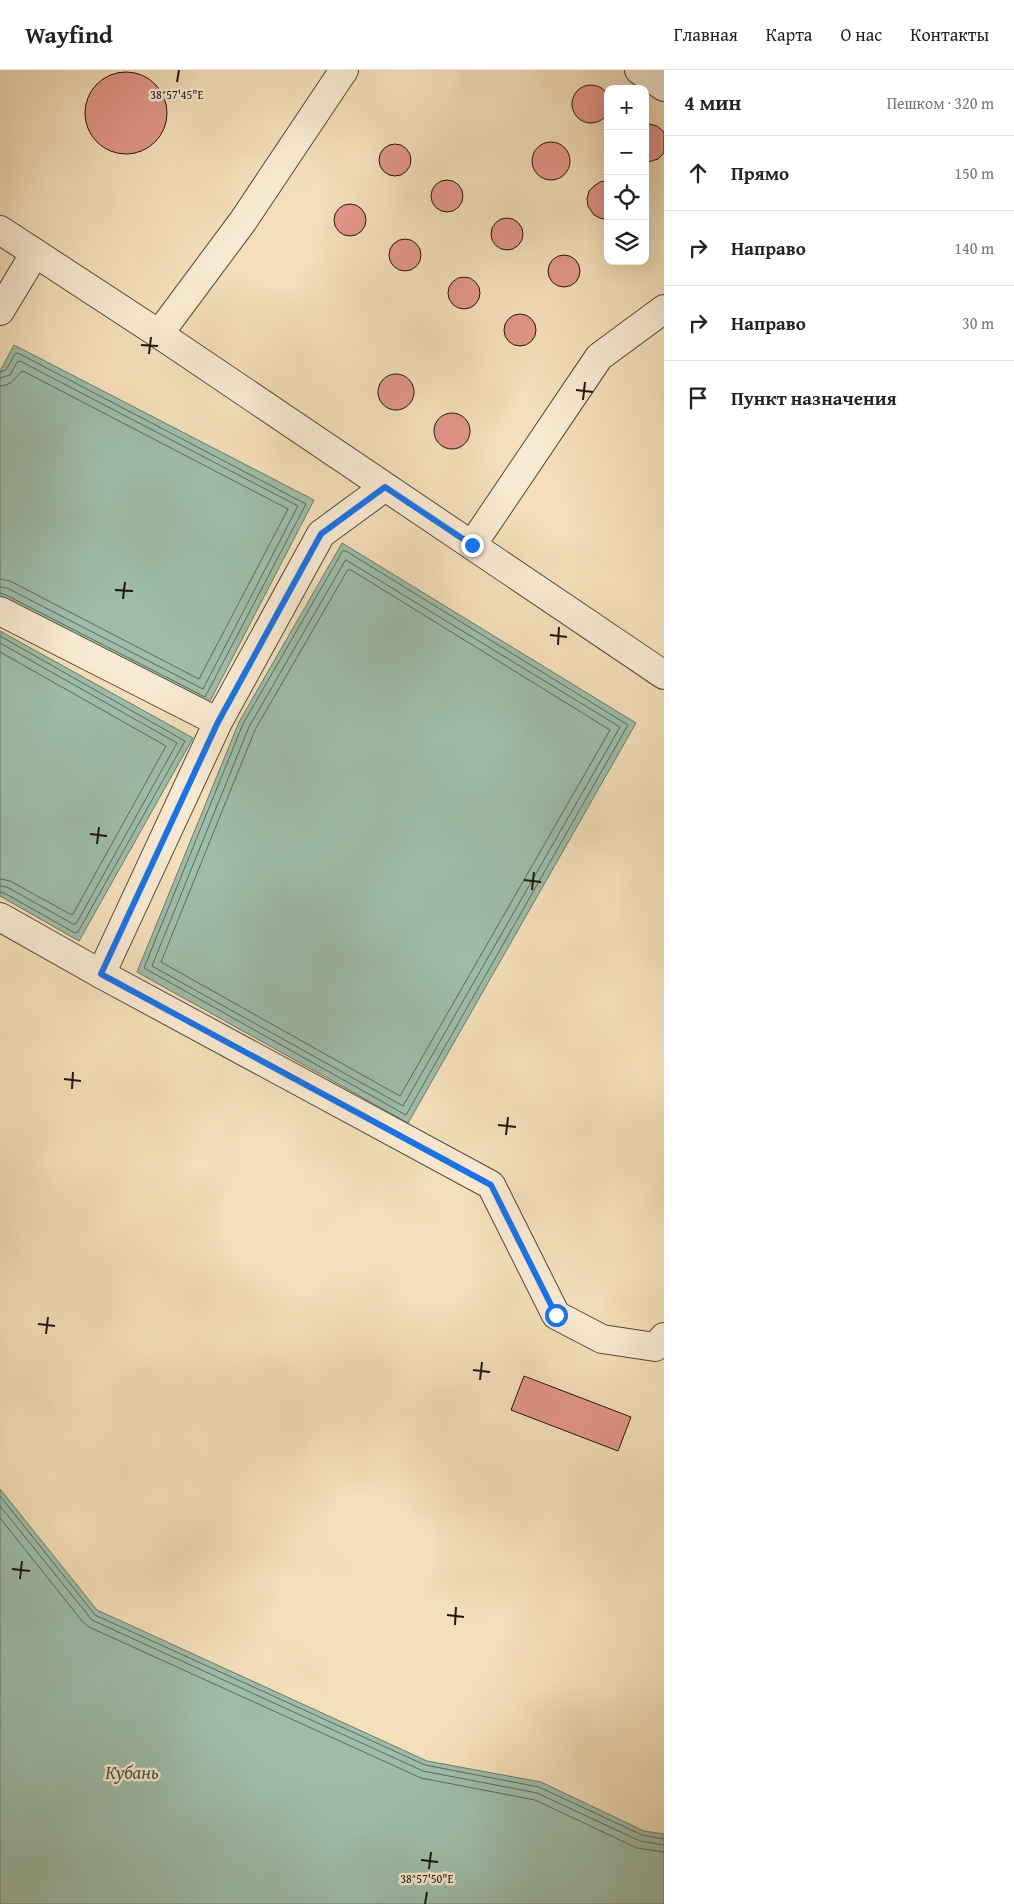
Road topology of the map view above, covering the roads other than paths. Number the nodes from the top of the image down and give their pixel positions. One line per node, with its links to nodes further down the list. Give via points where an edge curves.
1 (344, 70): 8 (lane, via 242,221)
2 (639, 70): 3 (lane)
3 (664, 87)
4 (0, 230): 5 (lane)
5 (35, 253): 7 (lane); 8 (lane)
6 (664, 309): 10 (lane, via 599,357)
7 (0, 311)
8 (159, 334): 9 (lane)
9 (385, 487): 10 (lane); 13 (lane, via 321,534)
10 (472, 545): 12 (lane)
11 (0, 611): 13 (lane)
12 (664, 675)
13 (218, 722): 15 (lane)
14 (0, 917): 15 (lane)
15 (101, 974): 16 (lane, via 491,1185 556,1315 602,1339 656,1348)
16 (664, 1337)

